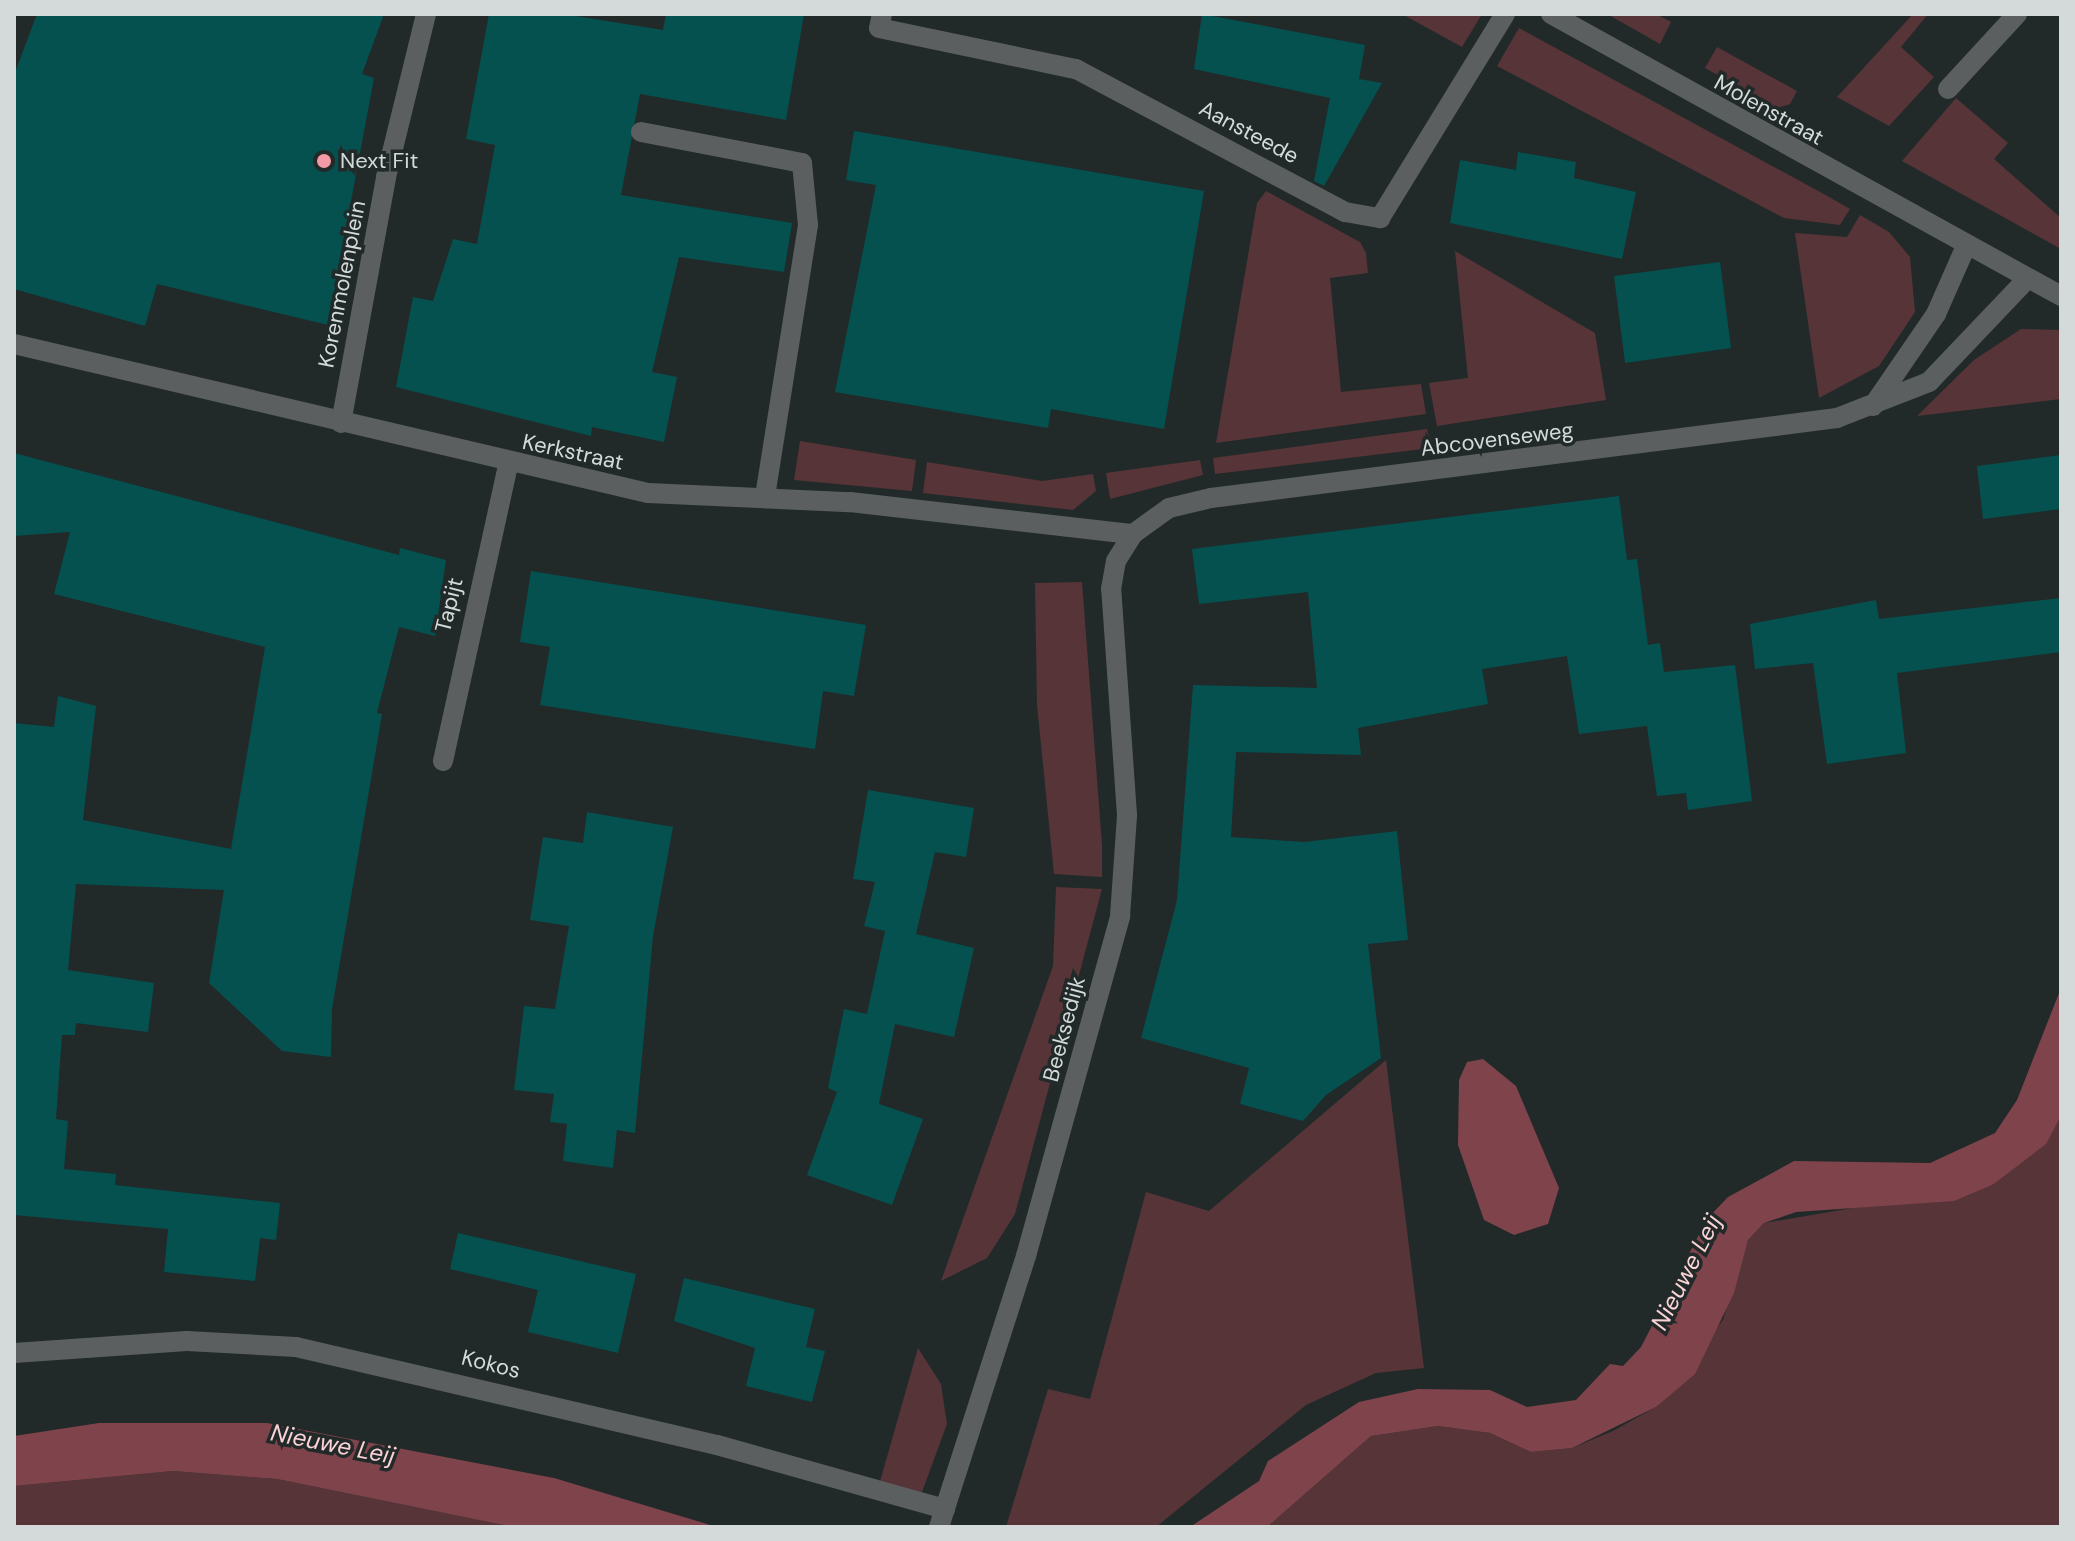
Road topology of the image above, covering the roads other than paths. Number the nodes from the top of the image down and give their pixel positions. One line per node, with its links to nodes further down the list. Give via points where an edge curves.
1 (426, 14): 13 (street, Korenmolenplein, via 386,177)
2 (882, 14): 3 (street, Aansteede, via 879,28 1076,69 1345,212 1380,218)
3 (1505, 14)
4 (1551, 14): 8 (street, Molenstraat)
5 (2017, 14): 6 (street)
6 (1948, 89)
7 (641, 132): 15 (street, via 802,163 808,225)
8 (1966, 246): 9 (street); 12 (street, via 1936,314)
9 (2027, 279): 10 (street); 12 (street, Abcovenseweg, via 1929,382)
10 (2061, 296)
11 (14, 344): 13 (street, Kerkstraat)
12 (1873, 406): 16 (street, Abcovenseweg, via 1785,428 1211,498 1169,508)
13 (341, 423): 14 (street, Kerkstraat)
14 (509, 462): 15 (street, Kerkstraat, via 648,493); 17 (street, Tapijt)
15 (765, 497): 16 (street, Kerkstraat)
16 (1133, 534): 19 (street, Beeksedijk, via 1116,561 1111,589 1127,815 1120,916 1026,1256)
17 (443, 761)
18 (14, 1353): 19 (street, Kokos, via 187,1341 296,1347 717,1445)
19 (942, 1518)

